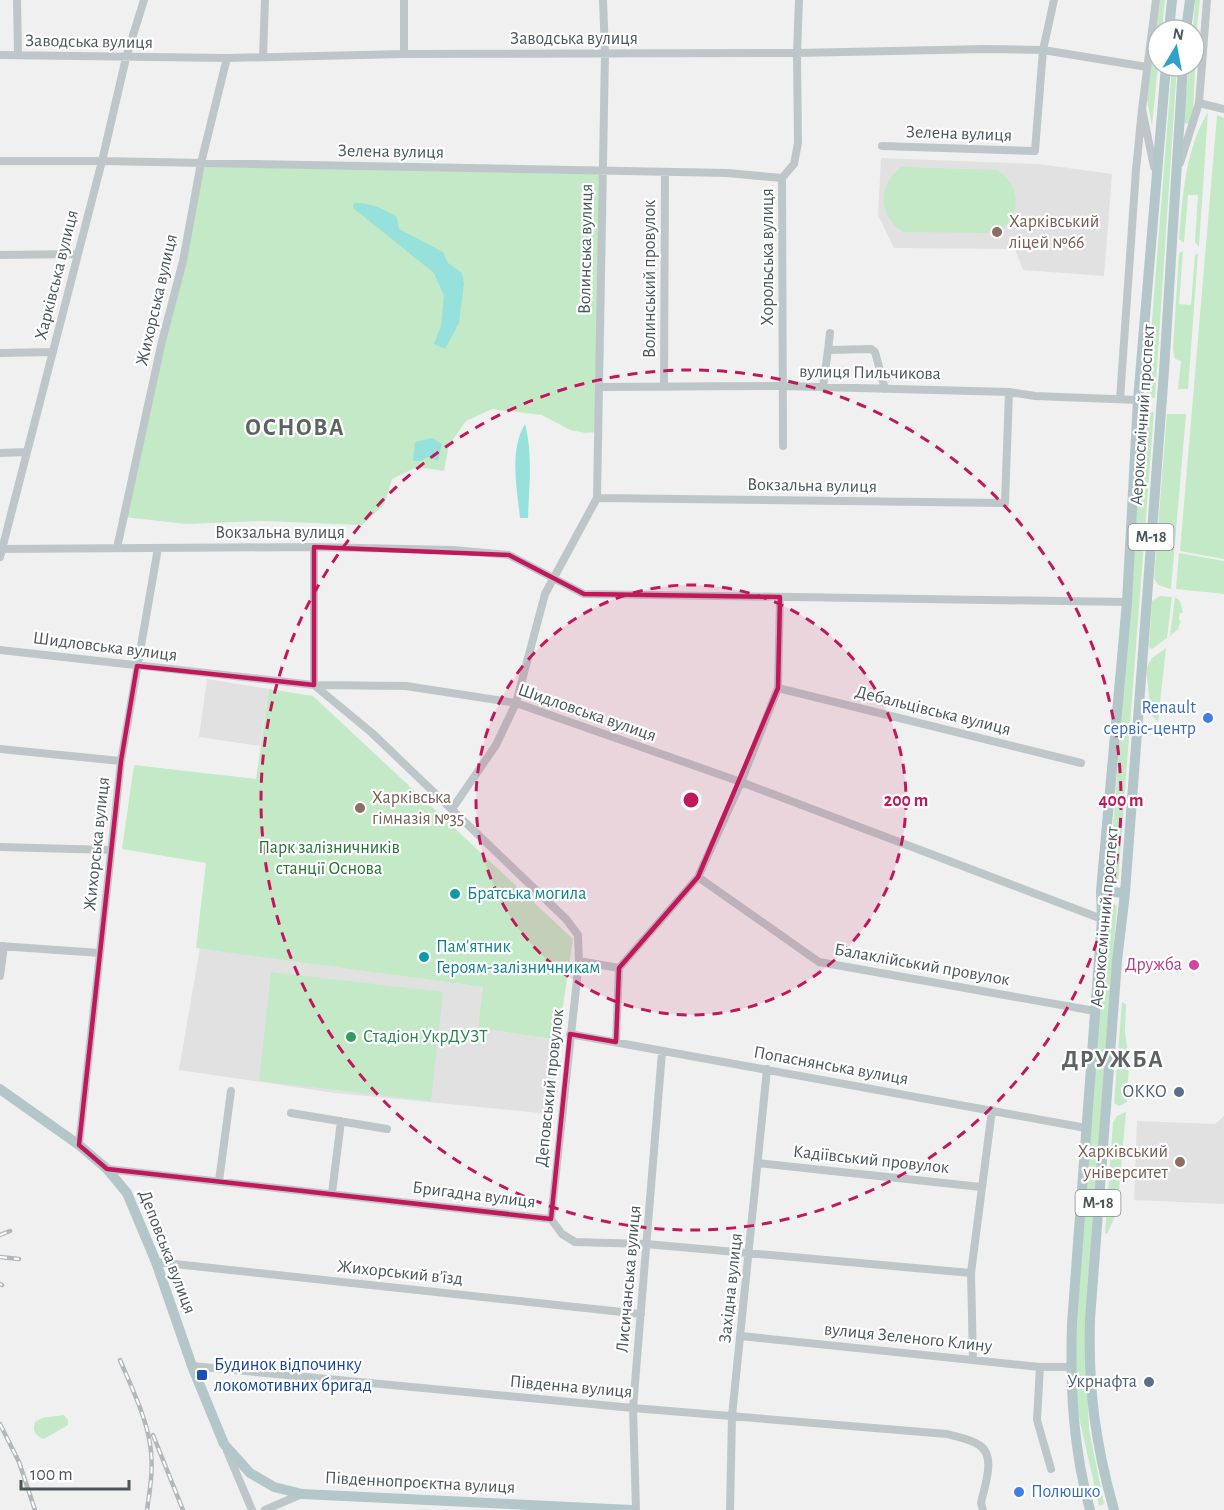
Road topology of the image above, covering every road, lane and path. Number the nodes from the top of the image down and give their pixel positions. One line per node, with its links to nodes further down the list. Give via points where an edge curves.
1 (18, 0): 20 (street)
2 (144, 0): 22 (street, Харківська вулиця)
3 (266, 0): 21 (street)
4 (404, 0): 17 (street)
5 (603, 0): 18 (street, Волинська вулиця)
6 (799, 0): 16 (street, Хорольська вулиця)
7 (1054, 0): 15 (street)
8 (1156, 0): 12 (street, Аерокосмічний проспект)
9 (1172, 0): 13 (main road)
10 (1190, 0): 14 (main road)
11 (1207, 0): 28 (street, Аерокосмічний проспект)
12 (1154, 18)
13 (1170, 18)
14 (1188, 18)
15 (1043, 50): 16 (street, Заводська вулиця); 24 (street, Заводська вулиця); 31 (street, Зелена вулиця, via 1035,152)
16 (797, 53): 18 (street, Заводська вулиця); 37 (street, Хорольська вулиця, via 798,143 794,164)
17 (404, 54): 18 (street, Заводська вулиця); 21 (street, Заводська вулиця)
18 (605, 54): 35 (street, Волинська вулиця)
19 (0, 55): 20 (street, Заводська вулиця)
20 (18, 55): 22 (street, Заводська вулиця)
21 (263, 57): 23 (street, Заводська вулиця)
22 (126, 58): 23 (street, Заводська вулиця); 33 (street, Харківська вулиця)
23 (227, 58): 34 (street, Жихорська вулиця)
24 (1146, 67)
25 (1146, 75): 29 (street, Аерокосмічний проспект)
26 (1165, 78): 39 (main road, Аерокосмічний проспект / М-18)
27 (1182, 78): 38 (main road, Аерокосмічний проспект / М-18)
28 (1199, 103): 30 (street); 38 (street, Аерокосмічний проспект)
29 (1142, 109): 39 (street, Аерокосмічний проспект); 52 (street, Аерокосмічний проспект)
30 (1224, 110)
31 (882, 146)
32 (0, 161): 33 (street, Зелена вулиця)
33 (102, 161): 34 (street, Зелена вулиця); 40 (street, Харківська вулиця)
34 (201, 163): 35 (street, Зелена вулиця); 59 (street, Жихорська вулиця, via 183,261)
35 (602, 171): 36 (street, Зелена вулиця); 48 (street, Волинська вулиця)
36 (665, 172): 37 (street, Зелена вулиця); 46 (street, Волинський провулок)
37 (782, 178): 47 (street, Хорольська вулиця)
38 (1175, 180): 79 (main road, Аерокосмічний проспект / М-18)
39 (1155, 181): 53 (main road, Аерокосмічний проспект / М-18)
40 (78, 254): 41 (street); 44 (street, Харківська вулиця)
41 (0, 255)
42 (830, 333): 43 (street)
43 (828, 350): 49 (street); 50 (street, via 871,349)
44 (53, 352): 45 (street); 55 (street, Харківська вулиця)
45 (0, 353)
46 (664, 386): 47 (street, вулиця Пильчикова); 48 (street, вулиця Пильчикова)
47 (783, 386): 49 (street, вулиця Пильчикова); 54 (street, Хорольська вулиця)
48 (600, 387): 57 (street, Волинська вулиця)
49 (824, 387): 50 (street, вулиця Пильчикова)
50 (885, 389): 51 (street, вулиця Пильчикова)
51 (1009, 392): 52 (street, вулиця Пильчикова); 57 (street, Вокзальна вулиця, via 1005,503)
52 (1120, 399): 53 (street, вулиця Пильчикова)
53 (1138, 400): 64 (main road, Аерокосмічний проспект / М-18)
54 (783, 446)
55 (27, 452): 56 (street); 61 (street, Харківська вулиця)
56 (0, 453)
57 (597, 498): 62 (street)
58 (314, 547): 60 (street, Вокзальна вулиця); 62 (street, Вокзальна вулиця, via 509,555); 67 (street)
59 (117, 548): 60 (street, Вокзальна вулиця); 61 (street, Вокзальна вулиця)
60 (158, 548): 66 (street, Жихорська вулиця)
61 (1, 552)
62 (555, 578): 63 (street, Вокзальна вулиця, via 584,594); 69 (street, via 545,594)
63 (780, 597): 64 (street, Вокзальна вулиця); 68 (street)
64 (1127, 602): 78 (main road, Аерокосмічний проспект / М-18)
65 (0, 650): 66 (street, Шидловська вулиця)
66 (137, 666): 67 (street, Шидловська вулиця); 71 (street, Жихорська вулиця)
67 (314, 685): 69 (street, Шидловська вулиця, via 406,686); 74 (street, Деповський провулок, via 372,733)
68 (778, 688): 72 (street, Дебальцівська вулиця); 73 (street)
69 (516, 703): 73 (street, Шидловська вулиця); 74 (street, via 496,745)
70 (0, 749): 71 (street)
71 (121, 761): 76 (street, Жихорська вулиця)
72 (1081, 763)
73 (741, 782): 77 (street); 80 (street, Шидловська вулиця)
74 (452, 809): 83 (street, Деповський провулок, via 573,927 578,935)
75 (0, 847): 76 (street)
76 (111, 850): 82 (street, Жихорська вулиця)
77 (698, 877): 84 (street); 86 (street, Балаклійський провулок, via 819,962)
78 (1101, 891): 79 (main road); 80 (main road, Аерокосмічний проспект / М-18)
79 (1125, 893): 126 (main road, Аерокосмічний проспект / М-18, via 1089,1318 1092,1412)
80 (1102, 919): 86 (main road, Аерокосмічний проспект / М-18)
81 (2, 946): 82 (street); 85 (street)
82 (100, 953): 98 (street, Жихорська вулиця)
83 (579, 961): 84 (street); 87 (street, Деповський провулок)
84 (619, 968): 88 (street)
85 (0, 976)
86 (1095, 1011): 96 (main road, Аерокосмічний проспект / М-18)
87 (570, 1034): 88 (street, Попаснянська вулиця); 104 (street, Деповський провулок)
88 (616, 1042): 89 (street, Попаснянська вулиця)
89 (662, 1052): 90 (street, Попаснянська вулиця); 105 (street, Лисичанська вулиця)
90 (767, 1069): 93 (street, Попаснянська вулиця); 99 (street, Західна вулиця)
91 (0, 1089): 98 (main road, Деповська вулиця)
92 (231, 1091): 101 (street)
93 (992, 1110): 96 (street, Попаснянська вулиця); 102 (street)
94 (291, 1113): 95 (street)
95 (341, 1120): 97 (street); 103 (street)
96 (1086, 1128): 114 (main road, Аерокосмічний проспект / М-18)
97 (387, 1129)
98 (79, 1145): 100 (main road, Деповська вулиця)
99 (758, 1163): 102 (street, Кадіївський провулок); 106 (street, Західна вулиця)
100 (107, 1169): 101 (street, Бригадна вулиця); 107 (main road, Деповська вулиця, via 127,1193)
101 (219, 1181): 103 (street, Бригадна вулиця)
102 (981, 1187): 108 (street)
103 (333, 1193): 104 (street, Бригадна вулиця)
104 (551, 1219): 105 (street, Бригадна вулиця, via 562,1234 575,1242)
105 (646, 1244): 106 (street, Бригадна вулиця); 109 (street, Лисичанська вулиця)
106 (749, 1253): 108 (street, Бригадна вулиця); 110 (street, Західна вулиця)
107 (156, 1262): 109 (street, Жихорський в’їзд); 112 (main road, Деповська вулиця)
108 (971, 1273): 111 (street)
109 (641, 1314): 115 (street, Лисичанська вулиця)
110 (741, 1336): 111 (street, вулиця Зеленого Клину); 116 (street, Західна вулиця)
111 (973, 1360): 113 (street, вулиця Зеленого Клину)
112 (192, 1366): 115 (street, Південна вулиця); 117 (main road, Деповська вулиця)
113 (1040, 1367): 114 (street, вулиця Зеленого Клину); 118 (street, via 1038,1420)
114 (1071, 1367): 125 (main road, Аерокосмічний проспект / М-18, via 1074,1431)
115 (633, 1408): 116 (street, Південна вулиця); 122 (street, Лисичанська вулиця)
116 (732, 1416): 123 (street, Західна вулиця); 124 (street, Південна вулиця, via 947,1434 978,1444 989,1458)
117 (224, 1444): 119 (main road, Південнопроєктна вулиця, via 250,1473 274,1487); 120 (street)
118 (1051, 1469)
119 (302, 1494): 121 (street); 122 (main road, Південнопроєктна вулиця)
120 (252, 1510)
121 (265, 1510)
122 (634, 1510)
123 (730, 1510)
124 (983, 1510)
125 (1090, 1510)
126 (1114, 1510)

